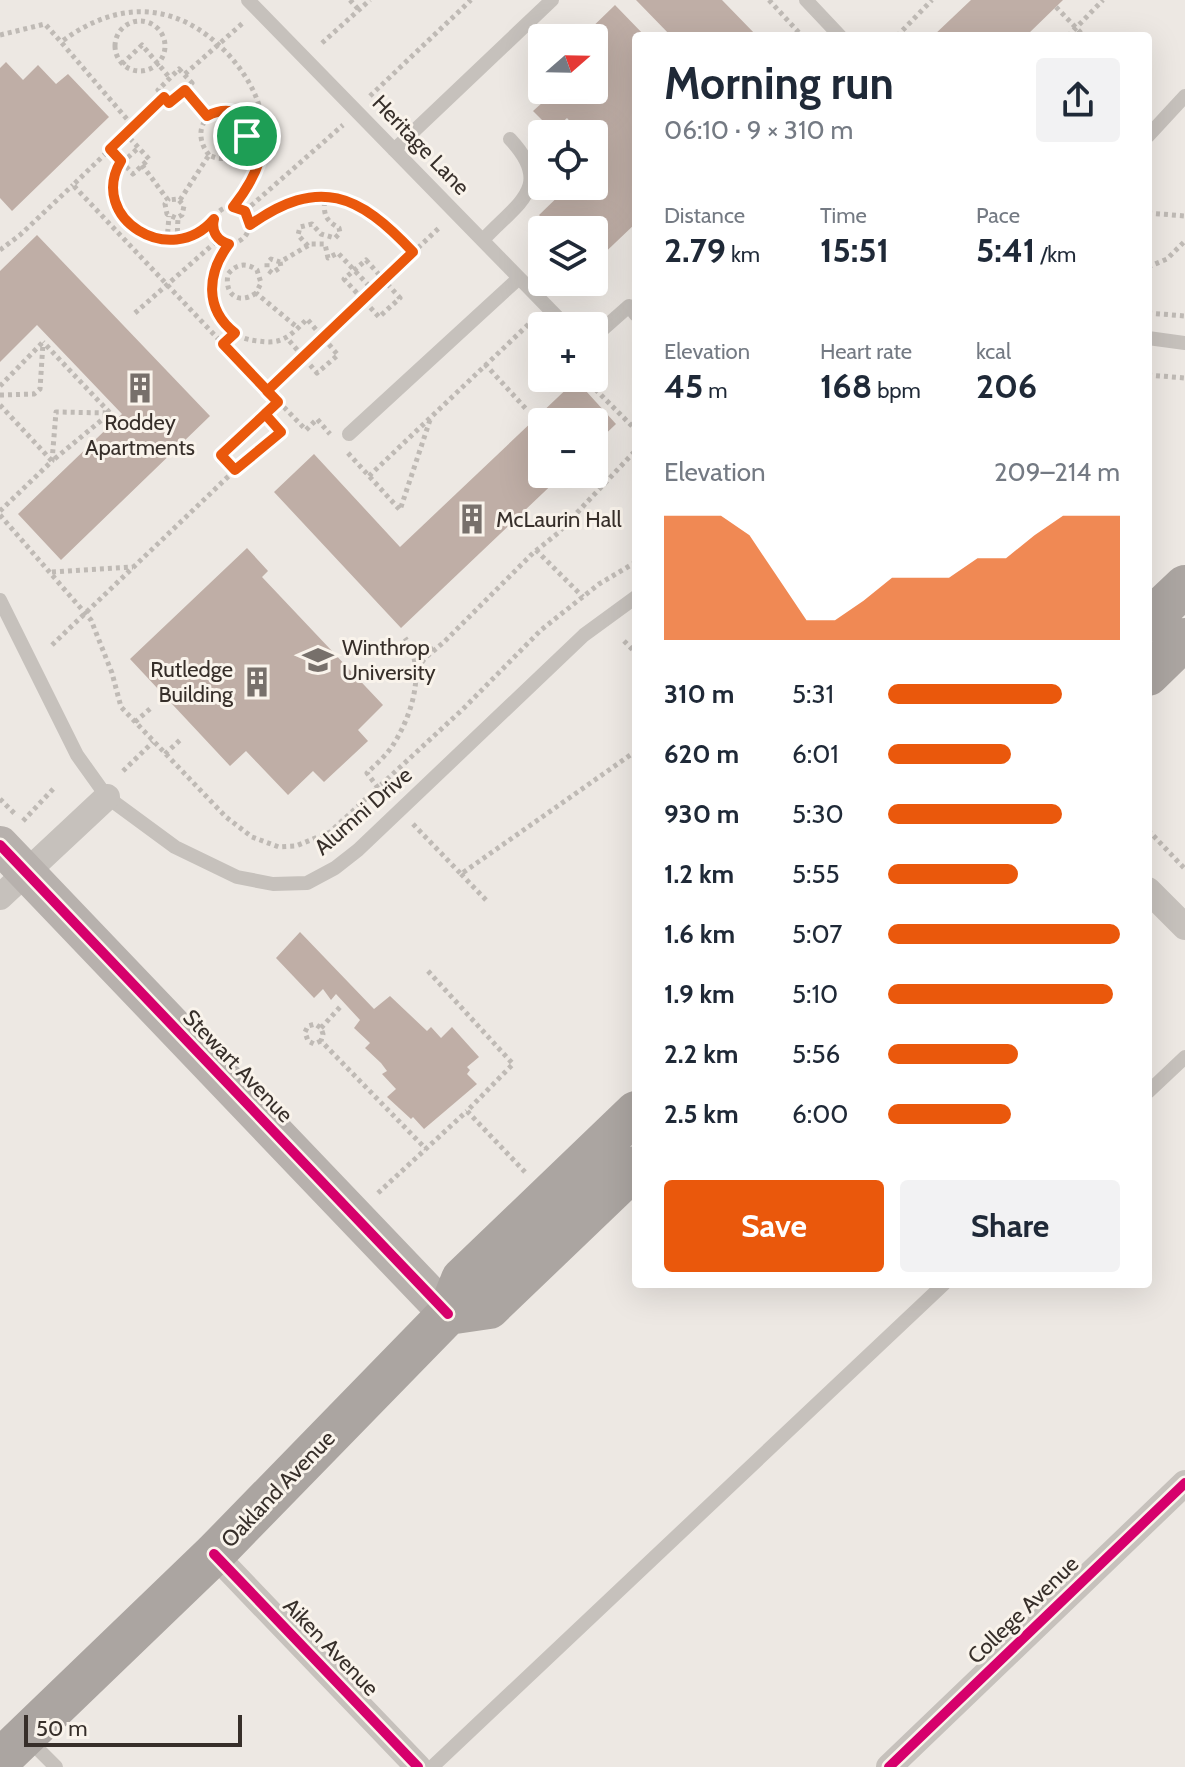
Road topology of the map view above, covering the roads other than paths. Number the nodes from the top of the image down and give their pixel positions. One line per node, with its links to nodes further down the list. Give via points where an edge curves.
1 (248, 0): 8 (lane, Heritage Lane)
2 (552, 0): 8 (lane)
3 (806, 0): 4 (lane)
4 (836, 32)
5 (1185, 96): 6 (lane)
6 (1152, 132)
7 (510, 139): 9 (lane, via 524,153 532,183)
8 (394, 150): 9 (lane, Heritage Lane)
9 (483, 240): 10 (lane, Heritage Lane)
10 (519, 278): 12 (lane, Heritage Lane); 16 (lane)
11 (632, 310): 13 (lane, via 629,306)
12 (553, 312)
13 (608, 325)
14 (1152, 339): 15 (lane)
15 (1185, 343)
16 (349, 434)
17 (1185, 586): 20 (main road)
18 (0, 600): 23 (lane, Alumni Drive, via 77,755)
19 (632, 600): 23 (lane, Alumni Drive, via 584,635 335,868 307,883 237,877 175,847)
20 (1152, 617)
21 (1185, 639): 22 (main road)
22 (1152, 671)
23 (107, 797): 25 (street)
24 (11, 833): 25 (street, Stewart Avenue)
25 (13, 885): 33 (street, Stewart Avenue)
26 (1152, 894): 27 (street)
27 (1185, 927)
28 (1185, 1057): 29 (lane)
29 (1152, 1088)
30 (632, 1116): 33 (main road, Oakland Avenue, via 462,1279)
31 (632, 1171): 33 (main road, via 489,1308)
32 (940, 1288): 39 (lane)
33 (448, 1314): 35 (main road, Oakland Avenue)
34 (1185, 1483): 40 (street, College Avenue)
35 (214, 1554): 36 (main road, Oakland Avenue); 38 (street, Aiken Avenue)
36 (12, 1748): 37 (lane)
37 (56, 1767)
38 (418, 1767)
39 (432, 1767)
40 (889, 1767)

